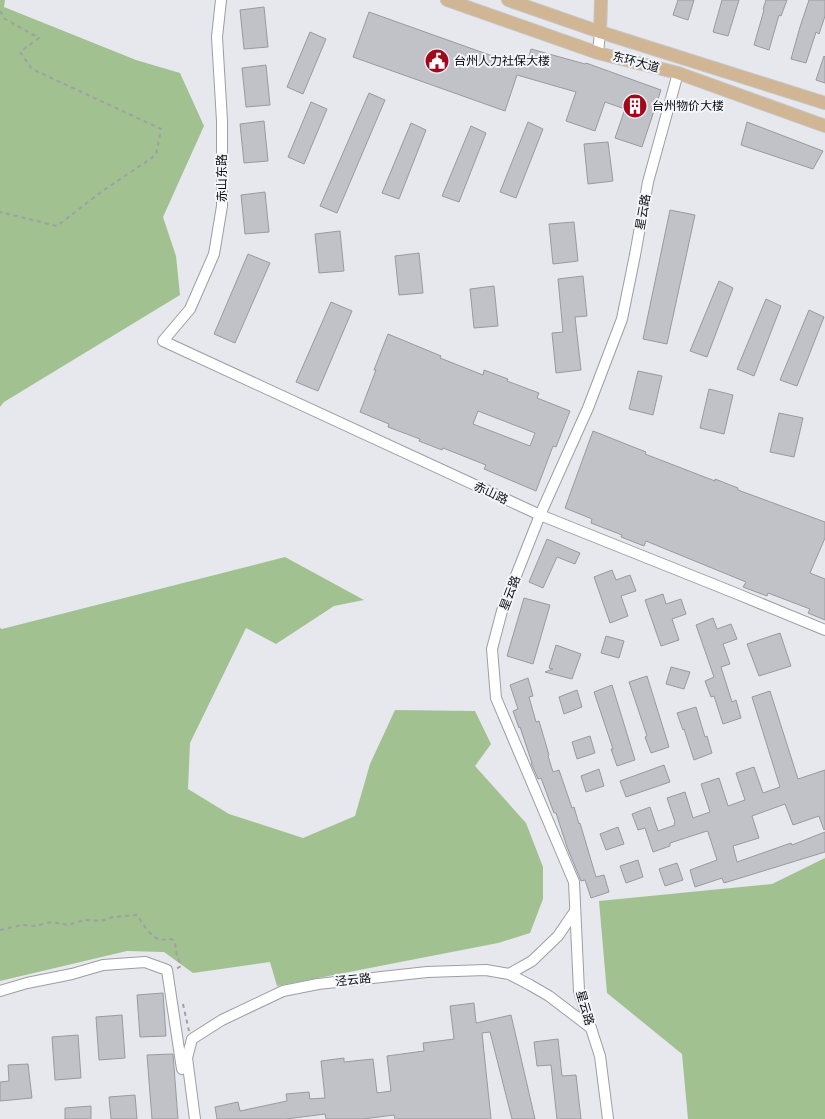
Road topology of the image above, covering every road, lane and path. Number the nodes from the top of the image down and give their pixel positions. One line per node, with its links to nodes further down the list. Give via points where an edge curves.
1 (221, 0): 12 (street, 赤山东路, via 217,37 222,121 222,206 214,254 190,309)
2 (447, 0): 7 (main road, 东环大道)
3 (508, 0): 6 (main road, 东环大道)
4 (601, 0): 6 (main road)
5 (0, 10): 11 (path, via 5,19 39,38 20,52 32,69 161,129 156,155 57,226)
6 (600, 32): 7 (street); 9 (main road, 东环大道)
7 (598, 53): 8 (main road, 东环大道)
8 (678, 73): 10 (main road, 东环大道); 13 (street, 星云路, via 648,182 622,319 588,408)
9 (825, 103)
10 (825, 126)
11 (0, 212)
12 (163, 341): 13 (street, 赤山路)
13 (540, 516): 14 (street, 赤山路); 15 (street, 星云路, via 502,611 492,649 496,698 574,882)
14 (825, 630)
15 (575, 911): 18 (street, via 558,936 539,955); 21 (street, 星云路, via 579,991)
16 (0, 930): 17 (path, via 52,922 68,925 137,914 153,937 175,942 181,966)
17 (174, 969)
18 (509, 974): 21 (street, 泾云路, via 549,996); 22 (street, 泾云路, via 486,970 427,972 283,991 222,1020)
19 (0, 991): 23 (street, via 103,965 146,962 167,970)
20 (183, 1004): 22 (path)
21 (591, 1028): 25 (street, 星云路, via 600,1056)
22 (192, 1039): 24 (street, via 187,1058)
23 (188, 1119)
24 (195, 1119)
25 (608, 1119)

